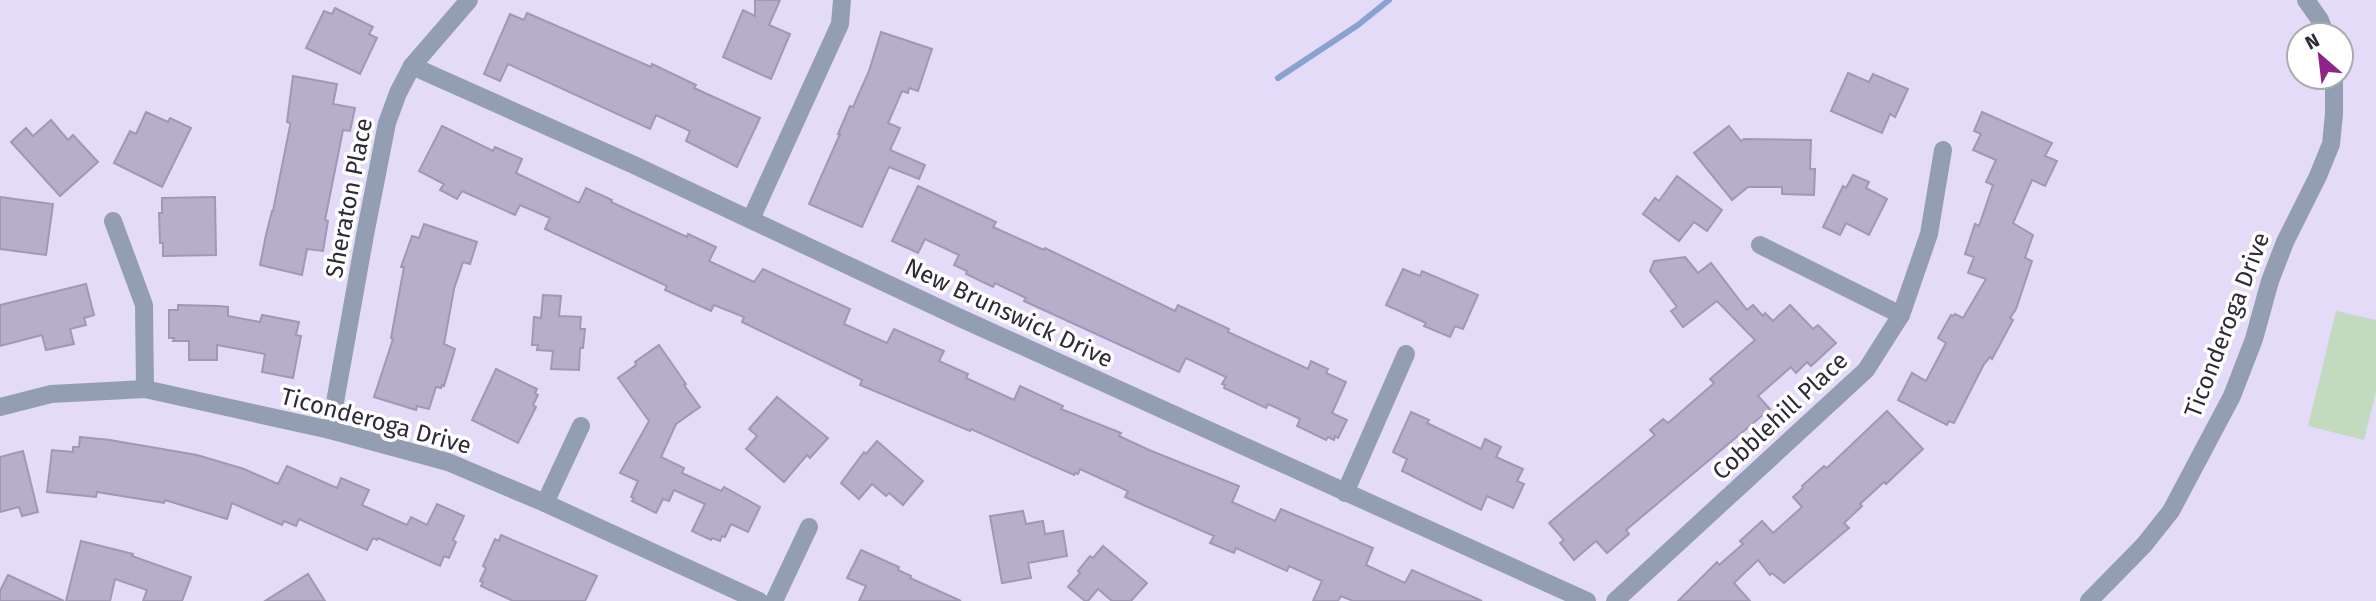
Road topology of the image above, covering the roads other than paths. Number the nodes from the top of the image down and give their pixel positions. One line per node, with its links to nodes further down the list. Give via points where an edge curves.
1 (469, 0): 5 (street, Sheraton Place)
2 (842, 0): 8 (street, via 840,24)
3 (2306, 0): 4 (street)
4 (2320, 21)
5 (412, 65): 8 (street, New Brunswick Drive); 16 (street, Sheraton Place, via 387,123)
6 (2334, 91): 24 (street, Ticonderoga Drive, via 2331,144 2285,242 2232,396 2171,511)
7 (1943, 150): 11 (street, Cobblehill Place, via 1929,233)
8 (751, 219): 17 (street, New Brunswick Drive)
9 (113, 221): 13 (street, via 144,305)
10 (1760, 245): 11 (street)
11 (1901, 315): 23 (street, Cobblehill Place, via 1866,370)
12 (1406, 354): 17 (street)
13 (145, 389): 14 (street, Ticonderoga Drive, via 51,394); 16 (street, Ticonderoga Drive)
14 (0, 407)
15 (581, 426): 18 (street)
16 (330, 430): 18 (street, Ticonderoga Drive, via 448,462)
17 (1345, 493): 22 (street, New Brunswick Drive)
18 (545, 503): 20 (street, Ticonderoga Drive)
19 (808, 527): 21 (street)
20 (759, 601)
21 (774, 601)
22 (1587, 601)
23 (1615, 601)
24 (2090, 601)

